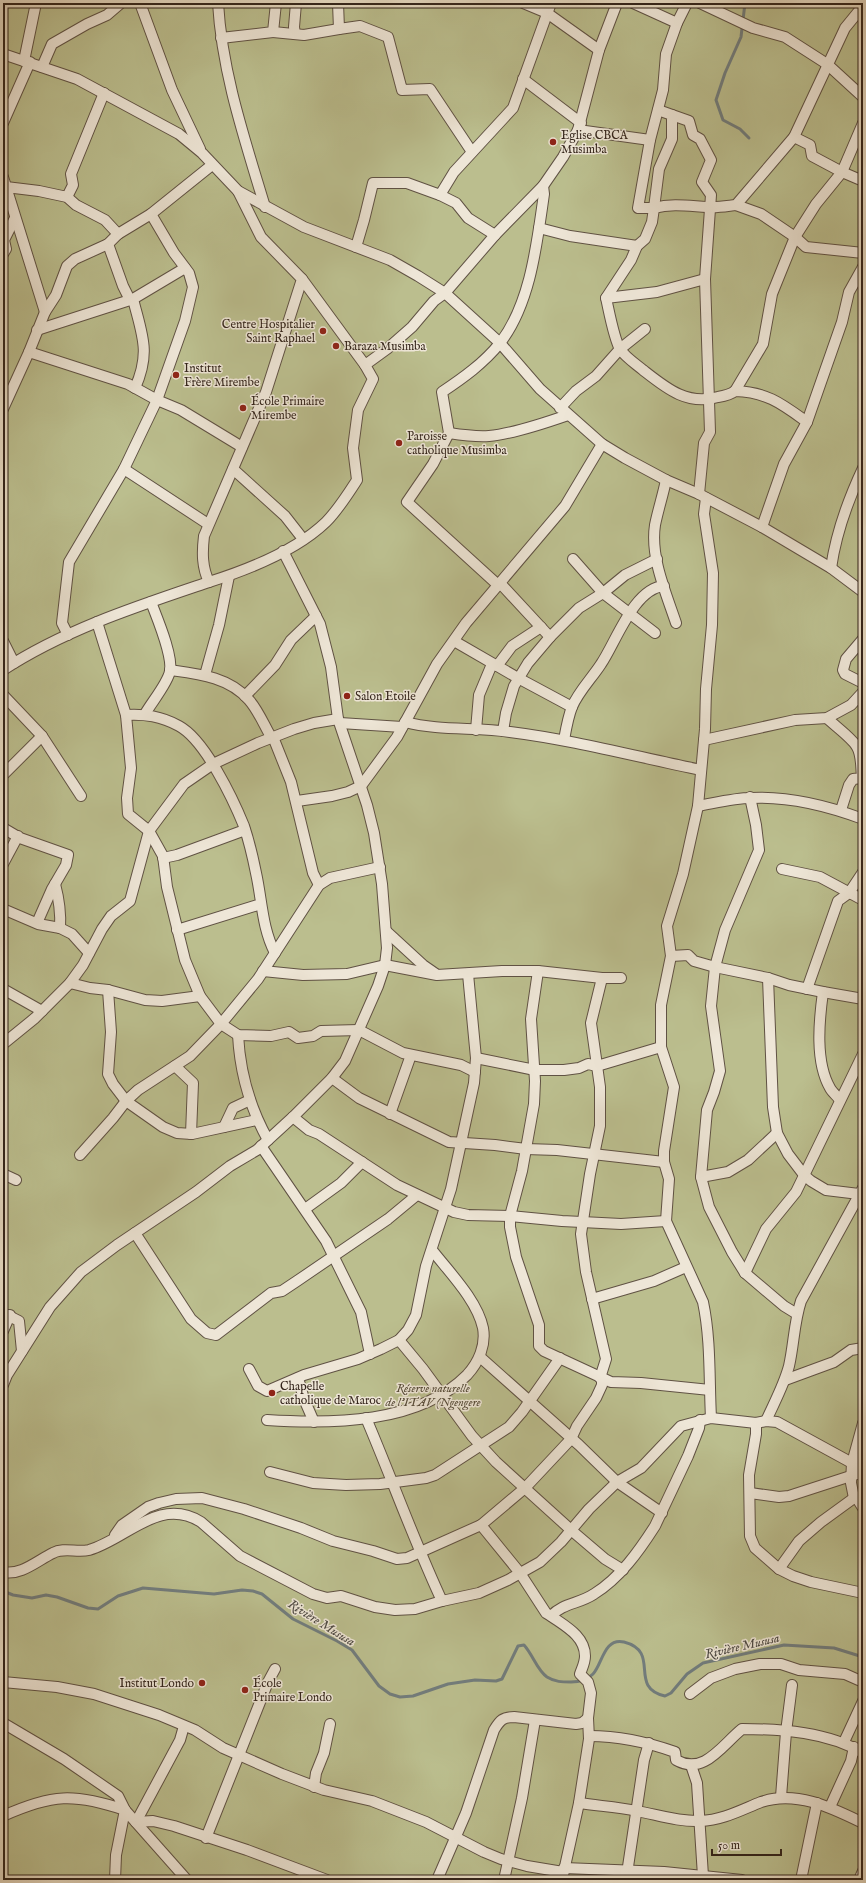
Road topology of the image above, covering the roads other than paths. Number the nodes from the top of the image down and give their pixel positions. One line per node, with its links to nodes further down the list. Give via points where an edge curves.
1 (36, 3): 23 (street)
2 (121, 3): 25 (street, via 108,15 52,44)
3 (140, 3): 36 (street, via 172,90)
4 (218, 3): 20 (street)
5 (276, 3): 18 (street)
6 (296, 3): 19 (street)
7 (338, 3): 17 (street)
8 (523, 3): 15 (street)
9 (551, 3): 15 (street)
10 (617, 3): 21 (street)
11 (633, 3): 16 (street)
12 (687, 3): 16 (street)
13 (700, 3): 24 (street, via 753,28 785,38)
14 (863, 6): 24 (street, via 845,28)
15 (546, 13): 21 (street); 26 (street)
16 (677, 23): 29 (street, via 666,54 663,90)
17 (339, 29): 19 (street); 37 (street, via 360,26 388,37 402,90 430,89)
18 (273, 32): 19 (street); 20 (street)
19 (296, 34)
20 (221, 38): 48 (street, via 238,118)
21 (599, 50): 33 (street)
22 (3, 54): 23 (street)
23 (27, 61): 25 (street); 31 (street)
24 (827, 64): 28 (street); 34 (street)
25 (42, 67): 27 (street, via 78,79)
26 (523, 80): 33 (street); 37 (street, via 513,108)
27 (104, 93): 36 (street, via 179,134); 46 (street, via 70,174 73,185)
28 (863, 98)
29 (658, 110): 30 (street); 35 (street)
30 (672, 115): 49 (street, via 690,121 693,135 700,138 711,160 702,182 711,195); 50 (street, via 672,139 659,169)
31 (3, 122)
32 (863, 123): 39 (street)
33 (580, 126): 35 (street); 42 (street)
34 (794, 137): 39 (street, via 810,145 812,156); 47 (street)
35 (650, 140): 50 (street, via 638,208)
36 (202, 152): 38 (street)
37 (472, 152): 45 (street, via 454,172)
38 (212, 165): 44 (street); 51 (street)
39 (842, 172): 41 (street); 56 (street, via 816,204)
40 (3, 177): 43 (street)
41 (863, 181)
42 (543, 186): 53 (street); 55 (street)
43 (6, 187): 46 (street); 52 (street)
44 (238, 191): 48 (street); 64 (street, via 261,237)
45 (440, 195): 55 (street, via 456,203 468,218); 59 (street, via 407,183 373,183)
46 (67, 197): 54 (street, via 76,205 105,220)
47 (736, 205): 49 (street); 56 (street, via 761,214)
48 (265, 207): 59 (street, via 304,227)
49 (709, 207): 50 (street, via 686,204); 65 (street)
50 (654, 208): 58 (street, via 645,239)
51 (151, 214): 54 (street); 63 (street)
52 (15, 218): 61 (street, via 4,240 6,248); 69 (street)
53 (539, 228): 58 (street, via 570,236); 72 (street, via 536,251 525,291 512,323)
54 (118, 234): 57 (street)
55 (495, 235): 66 (street)
56 (795, 237): 60 (street, via 806,248); 77 (street, via 772,294 763,344)
57 (108, 244): 68 (street, via 123,286); 69 (street, via 75,259 67,266 56,295)
58 (637, 246): 67 (street, via 631,260)
59 (356, 247): 66 (street, via 390,260)
60 (863, 253)
61 (3, 254)
62 (863, 267): 83 (street, via 849,292 842,322)
63 (186, 268): 68 (street); 79 (street, via 193,287 185,321)
64 (302, 279): 75 (street); 86 (street, via 266,392)
65 (705, 279): 67 (street, via 657,292); 78 (street)
66 (445, 293): 72 (street); 75 (street, via 434,301 388,349)
67 (606, 298): 73 (street)
68 (132, 300): 71 (street); 76 (street, via 144,343 145,360)
69 (45, 312): 71 (street)
70 (645, 329): 73 (street)
71 (37, 330): 74 (street)
72 (500, 343): 80 (street); 84 (street, via 469,374 442,392)
73 (620, 349): 78 (street, via 671,391 693,398); 80 (street, via 596,376 576,391)
74 (29, 352): 76 (street); 81 (street)
75 (365, 365): 94 (street, via 373,379 358,410 353,448 357,480 326,522)
76 (135, 388): 79 (street)
77 (735, 391): 78 (street); 83 (street, via 752,391 773,399)
78 (710, 399): 91 (street, via 710,432 704,442)
79 (157, 400): 86 (street, via 181,410); 88 (street)
80 (560, 408): 82 (street)
81 (3, 410)
82 (568, 415): 84 (street, via 491,436); 85 (street)
83 (807, 422): 93 (street, via 784,464)
84 (449, 433): 101 (street, via 433,464 407,502)
85 (602, 444): 90 (street); 101 (street, via 565,506)
86 (242, 447): 89 (street)
87 (863, 468): 98 (street, via 834,544)
88 (124, 469): 92 (street); 112 (street, via 68,562 62,624)
89 (233, 469): 92 (street); 94 (street, via 284,516)
90 (666, 480): 91 (street); 97 (street, via 655,525 654,545)
91 (702, 496): 93 (street); 138 (street, via 713,573)
92 (208, 524): 100 (street, via 202,553 204,572)
93 (762, 527): 98 (street)
94 (303, 539): 95 (street)
95 (283, 551): 99 (street); 107 (street)
96 (573, 559): 104 (street)
97 (657, 559): 102 (street); 104 (street, via 624,574)
98 (831, 568): 103 (street)
99 (229, 576): 100 (street); 121 (street)
100 (209, 582): 105 (street)
101 (499, 584): 110 (street); 116 (street, via 476,609)
102 (664, 586): 106 (street, via 657,586); 109 (street)
103 (863, 592)
104 (603, 593): 106 (street); 113 (street, via 579,608)
105 (151, 602): 108 (street); 120 (street, via 170,660)
106 (630, 613): 111 (street); 127 (street, via 602,663)
107 (316, 616): 126 (street, via 291,640 275,665); 131 (street, via 328,652)
108 (97, 622): 112 (street); 129 (street)
109 (676, 623)
110 (541, 627): 113 (street); 118 (street, via 512,646)
111 (655, 633)
112 (68, 634): 117 (street)
113 (550, 637): 122 (street)
114 (863, 639): 123 (street, via 846,660 843,670 845,674)
115 (3, 641): 117 (street)
116 (454, 641): 118 (street); 132 (street, via 437,664)
117 (14, 663): 119 (street)
118 (494, 665): 122 (street); 133 (street, via 479,695)
119 (3, 670)
120 (170, 670): 121 (street); 128 (street)
121 (205, 675): 126 (street, via 219,679)
122 (518, 678): 127 (street); 134 (street, via 509,701)
123 (863, 683)
124 (863, 692): 130 (street, via 851,705)
125 (3, 694): 135 (street)
126 (245, 696): 136 (street)
127 (572, 706): 137 (street)
128 (145, 714): 129 (street); 139 (street, via 179,726 192,736)
129 (126, 715): 152 (street, via 131,768 127,798 128,814)
130 (827, 718): 138 (street, via 795,720); 142 (street, via 858,747)
131 (339, 721): 132 (street); 136 (street, via 314,723); 143 (street)
132 (403, 725): 133 (street); 143 (street)
133 (476, 730): 134 (street)
134 (503, 731): 137 (street)
135 (42, 736): 141 (street); 144 (street)
136 (272, 737): 139 (street); 146 (street)
137 (564, 740): 140 (street)
138 (704, 740): 140 (street)
139 (214, 764): 151 (street); 152 (street, via 184,784)
140 (701, 770): 147 (street)
141 (3, 775)
142 (862, 778): 148 (street, via 853,779)
143 (361, 786): 146 (street, via 348,792); 156 (street)
144 (81, 796)
145 (750, 798): 147 (street); 148 (street, via 786,799); 173 (street, via 759,850 725,930)
146 (297, 801): 160 (street)
147 (698, 806): 171 (street, via 683,874 667,926)
148 (840, 810): 149 (street)
149 (863, 819)
150 (3, 828): 153 (street)
151 (245, 830): 154 (street); 163 (street, via 257,874)
152 (149, 831): 154 (street); 169 (street, via 132,899 111,916)
153 (18, 836): 155 (street); 159 (street, via 68,855 66,865)
154 (163, 858): 167 (street)
155 (3, 864)
156 (380, 867): 160 (street, via 330,878); 168 (street)
157 (782, 869): 161 (street, via 820,877)
158 (863, 872): 161 (street)
159 (55, 884): 165 (street); 166 (street, via 59,898)
160 (318, 885): 170 (street)
161 (849, 893): 162 (street); 182 (street, via 838,901)
162 (863, 900)
163 (261, 904): 167 (street); 170 (street, via 269,940)
164 (3, 909): 165 (street)
165 (37, 923): 166 (street)
166 (60, 928): 169 (street, via 72,934)
167 (177, 930): 186 (street, via 185,960)
168 (386, 931): 172 (street); 177 (street)
169 (89, 953): 181 (street)
170 (275, 953): 174 (street)
171 (671, 956): 173 (street, via 688,955 694,961); 193 (street, via 661,1005)
172 (386, 965): 174 (street, via 347,974 303,975); 177 (street); 190 (street)
173 (715, 967): 180 (street); 220 (street, via 711,1006 720,1071 707,1110)
174 (263, 971): 189 (street)
175 (538, 971): 176 (street, via 502,970); 178 (street); 199 (street, via 531,1019)
176 (468, 974): 177 (street); 195 (street)
177 (437, 975)
178 (602, 978): 179 (street); 198 (street, via 590,1023)
179 (621, 978)
180 (768, 978): 182 (street); 209 (street, via 772,1107)
181 (70, 983): 184 (street); 188 (street)
182 (807, 989): 185 (street)
183 (3, 990): 188 (street)
184 (108, 990): 186 (street, via 145,1000 162,1001); 204 (street, via 111,1032 108,1074)
185 (823, 992): 187 (street); 203 (street, via 819,1026 822,1062 830,1088)
186 (200, 996): 189 (street)
187 (863, 999)
188 (42, 1011): 192 (street)
189 (221, 1024): 191 (street); 197 (street, via 190,1056)
190 (359, 1030): 191 (street, via 321,1031 313,1036 298,1038 289,1032 271,1036); 194 (street, via 388,1047); 201 (street)
191 (238, 1035): 202 (street, via 240,1061)
192 (3, 1044)
193 (661, 1046): 198 (street); 217 (street, via 674,1087)
194 (411, 1055): 200 (street, via 460,1065); 205 (street)
195 (476, 1058): 199 (street); 200 (street)
196 (862, 1058): 203 (street)
197 (175, 1066): 204 (street); 210 (street, via 193,1083)
198 (597, 1066): 199 (street, via 588,1064 564,1070); 215 (street, via 601,1107)
199 (535, 1070): 213 (street, via 534,1104)
200 (475, 1072): 212 (street)
201 (332, 1078): 205 (street, via 359,1098); 206 (street)
202 (250, 1100): 207 (street); 208 (street, via 233,1108)
203 (840, 1100): 219 (street)
204 (126, 1101): 210 (street, via 163,1126); 214 (street)
205 (390, 1114): 212 (street, via 442,1139)
206 (293, 1117): 211 (street); 216 (street, via 309,1130)
207 (257, 1120): 208 (street); 211 (street)
208 (224, 1127): 210 (street)
209 (777, 1133): 219 (street, via 788,1154); 220 (street, via 748,1160 728,1172)
210 (191, 1134)
211 (264, 1143): 225 (street); 229 (street)
212 (459, 1143): 213 (street); 224 (street, via 457,1165)
213 (526, 1150): 215 (street, via 557,1150); 226 (street)
214 (80, 1155)
215 (594, 1155): 217 (street); 228 (street)
216 (362, 1162): 223 (street); 225 (street, via 341,1183)
217 (664, 1162): 227 (street, via 669,1179)
218 (3, 1174): 221 (street)
219 (804, 1175): 222 (street, via 826,1190); 233 (street, via 796,1192 766,1228)
220 (701, 1177): 233 (street, via 709,1206 732,1252)
221 (16, 1180)
222 (861, 1191): 236 (street, via 801,1301)
223 (417, 1195): 224 (street); 231 (street, via 388,1219)
224 (446, 1208): 226 (street, via 468,1215); 230 (street)
225 (305, 1210): 231 (street)
226 (510, 1216): 228 (street); 243 (street, via 512,1243 539,1324 539,1346)
227 (666, 1220): 228 (street, via 635,1224); 232 (street)
228 (583, 1221): 234 (street, via 582,1253)
229 (136, 1233): 231 (street, via 191,1319 207,1333 216,1335 271,1293 282,1291); 240 (street, via 81,1272 50,1307)
230 (432, 1250): 238 (street, via 426,1266 416,1315); 242 (street, via 473,1304 480,1319 484,1341)
231 (334, 1256): 241 (street, via 360,1312)
232 (686, 1267): 234 (street, via 654,1281); 249 (street, via 699,1291 705,1313)
233 (746, 1273): 236 (street)
234 (592, 1299): 246 (street, via 606,1359)
235 (6, 1314): 237 (street); 240 (street, via 19,1321)
236 (797, 1314): 247 (street)
237 (3, 1331)
238 (399, 1340): 241 (street); 250 (street)
239 (863, 1348): 247 (street, via 851,1350 834,1362)
240 (22, 1351): 248 (street)
241 (370, 1354): 245 (street)
242 (480, 1357): 250 (street, via 459,1383); 251 (street)
243 (560, 1358): 246 (street); 251 (street)
244 (249, 1369): 245 (street, via 258,1386 267,1392)
245 (298, 1378): 257 (street)
246 (601, 1379): 249 (street); 260 (street, via 602,1385 596,1398)
247 (785, 1380): 256 (street)
248 (3, 1385)
249 (710, 1390): 253 (street)
250 (441, 1396): 252 (street, via 423,1405); 261 (street)
251 (530, 1401): 260 (street); 261 (street, via 509,1427)
252 (366, 1418): 257 (street); 267 (street)
253 (711, 1418): 255 (street); 258 (street)
254 (267, 1420): 257 (street)
255 (700, 1420): 268 (street, via 681,1426 641,1468); 273 (street, via 688,1456)
256 (766, 1421): 258 (street); 262 (street, via 777,1422)
257 (314, 1422)
258 (756, 1423): 270 (street, via 748,1475)
259 (863, 1423): 262 (street)
260 (571, 1439): 268 (street); 269 (street)
261 (480, 1446): 267 (street, via 435,1475); 269 (street)
262 (852, 1463): 263 (street); 266 (street)
263 (863, 1467)
264 (270, 1472): 267 (street, via 313,1483 346,1485)
265 (863, 1472): 266 (street)
266 (851, 1476): 270 (street, via 789,1496); 271 (street)
267 (393, 1482): 277 (street)
268 (617, 1482): 273 (street); 275 (street)
269 (525, 1488): 274 (street); 275 (street)
270 (750, 1493): 278 (street, via 750,1536 755,1548)
271 (854, 1498): 272 (street); 278 (street, via 799,1541)
272 (863, 1508)
273 (662, 1513): 279 (street, via 650,1535)
274 (482, 1525): 277 (street); 281 (street)
275 (571, 1530): 279 (street, via 605,1559); 281 (street, via 548,1555)
276 (113, 1538): 277 (street, via 122,1526 148,1507 192,1498 207,1499 244,1509 333,1541 397,1559); 280 (street, via 89,1550 55,1552 19,1571); 283 (street, via 157,1516 183,1515 201,1522 240,1556 313,1594 327,1598 341,1596 375,1607 395,1610 415,1609)
277 (419, 1554): 283 (street)
278 (779, 1569): 282 (street, via 811,1582)
279 (623, 1570): 284 (street, via 595,1594 563,1606)
280 (3, 1572)
281 (520, 1573): 283 (street, via 479,1593); 284 (street, via 541,1607)
282 (863, 1593)
283 (442, 1601)
284 (550, 1616): 291 (street, via 576,1634 584,1648 586,1655 580,1674 591,1693)
285 (274, 1669): 302 (street)
286 (3, 1682): 295 (street, via 58,1687 94,1694 159,1714)
287 (863, 1682): 289 (street, via 845,1674 799,1670 781,1664 760,1664 710,1678)
288 (792, 1684): 296 (street)
289 (690, 1694)
290 (863, 1701): 298 (street)
291 (588, 1718): 292 (street, via 576,1724); 297 (street)
292 (535, 1720): 315 (street, via 505,1717 500,1720 494,1730); 317 (street)
293 (3, 1723): 309 (street, via 102,1784 118,1796)
294 (330, 1724): 304 (street)
295 (184, 1726): 302 (street); 313 (street, via 180,1740)
296 (786, 1732): 298 (street); 303 (street, via 742,1729 714,1756 704,1763); 305 (street)
297 (589, 1736): 299 (street); 306 (street)
298 (844, 1742): 300 (street)
299 (649, 1743): 303 (street, via 675,1752 676,1760); 310 (street)
300 (854, 1747): 301 (street); 308 (street, via 851,1761)
301 (863, 1753)
302 (239, 1755): 304 (street); 316 (street)
303 (691, 1765): 312 (street, via 697,1783)
304 (314, 1787): 315 (street, via 372,1801)
305 (781, 1797): 307 (street); 312 (street, via 726,1817)
306 (579, 1803): 310 (street); 319 (street)
307 (817, 1803): 308 (street); 328 (street)
308 (830, 1807): 314 (street)
309 (125, 1810): 311 (street, via 65,1797 40,1802); 313 (street); 322 (street, via 116,1855)
310 (636, 1810): 312 (street); 320 (street)
311 (3, 1816)
312 (700, 1821): 321 (street)
313 (136, 1822): 316 (street, via 145,1820 162,1823); 323 (street)
314 (863, 1823)
315 (456, 1837): 317 (street); 325 (street)
316 (206, 1838): 324 (street, via 247,1850)
317 (508, 1861): 319 (street); 326 (street)
318 (863, 1871): 329 (street)
319 (563, 1873): 320 (street)
320 (627, 1875): 321 (street)
321 (703, 1876): 327 (street)
322 (115, 1880)
323 (187, 1880)
324 (327, 1880)
325 (437, 1880)
326 (504, 1880)
327 (742, 1880)
328 (801, 1880)
329 (860, 1880)

